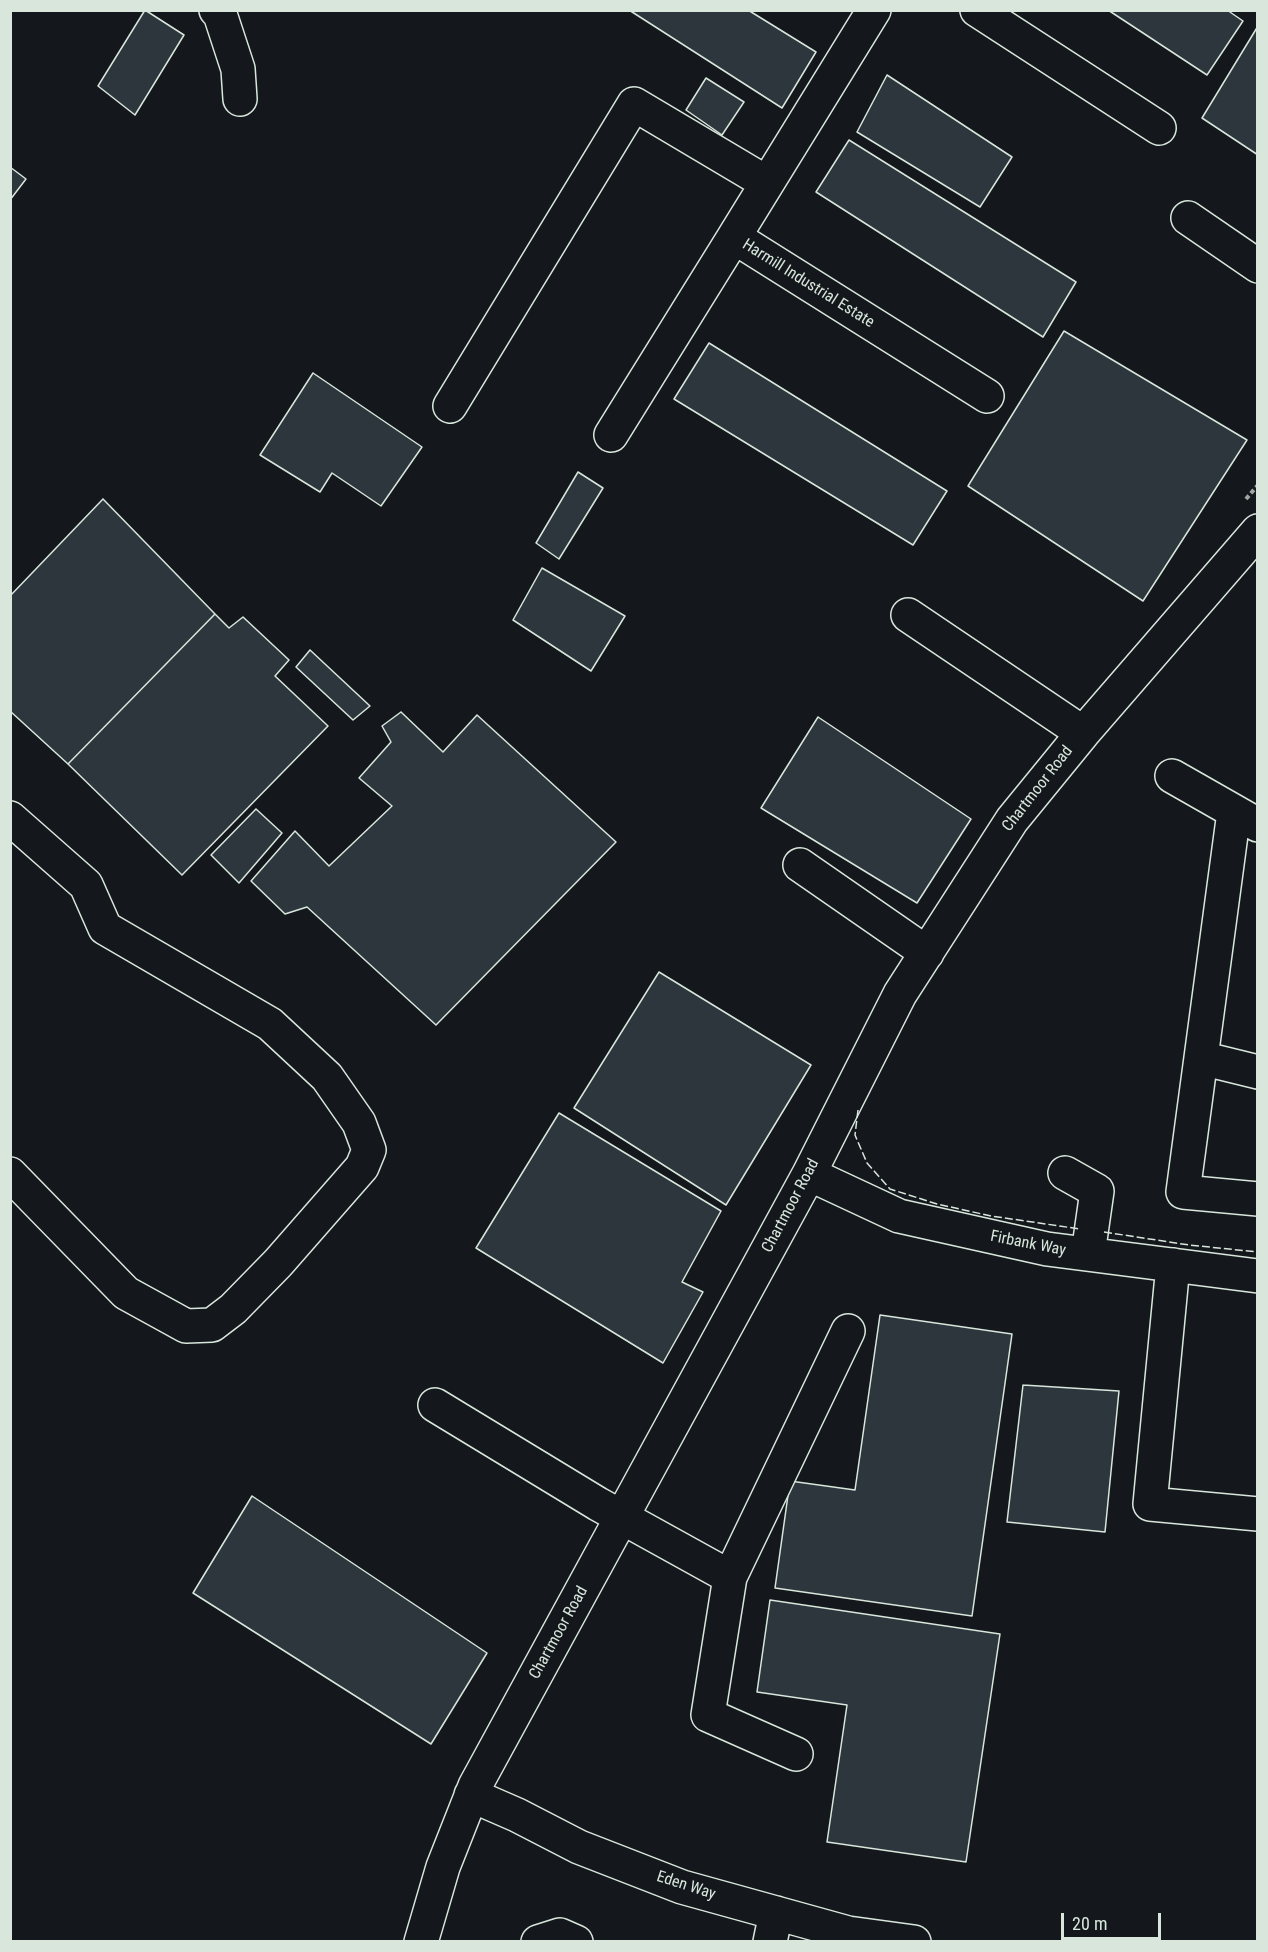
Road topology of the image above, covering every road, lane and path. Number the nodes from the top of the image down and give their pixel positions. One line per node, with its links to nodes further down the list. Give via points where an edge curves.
1 (216, 10): 4 (street, via 238,69)
2 (873, 10): 6 (street, Harmill Industrial Estate)
3 (977, 10): 5 (street)
4 (240, 99)
5 (1159, 128)
6 (767, 183): 8 (street, Harmill Industrial Estate); 11 (street, via 634,104)
7 (1188, 218): 9 (street)
8 (734, 237): 10 (street, Harmill Industrial Estate); 12 (street)
9 (1257, 266)
10 (987, 396)
11 (450, 406)
12 (611, 435)
13 (1257, 531): 15 (street, Chartmoor Road)
14 (908, 615): 15 (street)
15 (1083, 733): 20 (street, Chartmoor Road, via 1012,820)
16 (1172, 776): 18 (street)
17 (10, 818): 24 (street, via 86,885 105,928 270,1024 327,1077 359,1123 369,1150 362,1167 278,1263 233,1310 212,1325 186,1326 126,1293)
18 (1246, 818): 21 (street)
19 (800, 865): 20 (street)
20 (927, 953): 25 (street, Chartmoor Road, via 900,994)
21 (1201, 1058): 22 (street); 26 (street, via 1183,1192)
22 (1257, 1072)
23 (1065, 1173): 27 (street, via 1097,1191)
24 (10, 1174)
25 (809, 1174): 27 (street, Firbank Way, via 899,1216 1047,1249); 33 (street, Chartmoor Road)
26 (1257, 1199)
27 (1088, 1254): 28 (street, Firbank Way)
28 (1173, 1265): 29 (street, Firbank Way); 32 (street, via 1150,1504)
29 (1257, 1276)
30 (848, 1331): 34 (street)
31 (435, 1405): 33 (street)
32 (1257, 1514)
33 (622, 1518): 34 (street); 36 (street, Chartmoor Road)
34 (730, 1576): 35 (street, via 708,1715)
35 (796, 1754)
36 (471, 1795): 37 (street, Eden Way, via 579,1847); 38 (street, Chartmoor Road, via 443,1867)
37 (773, 1927): 41 (street, Eden Way)
38 (421, 1941)
39 (538, 1941): 40 (street, via 560,1935)
40 (576, 1941)
41 (914, 1941)

